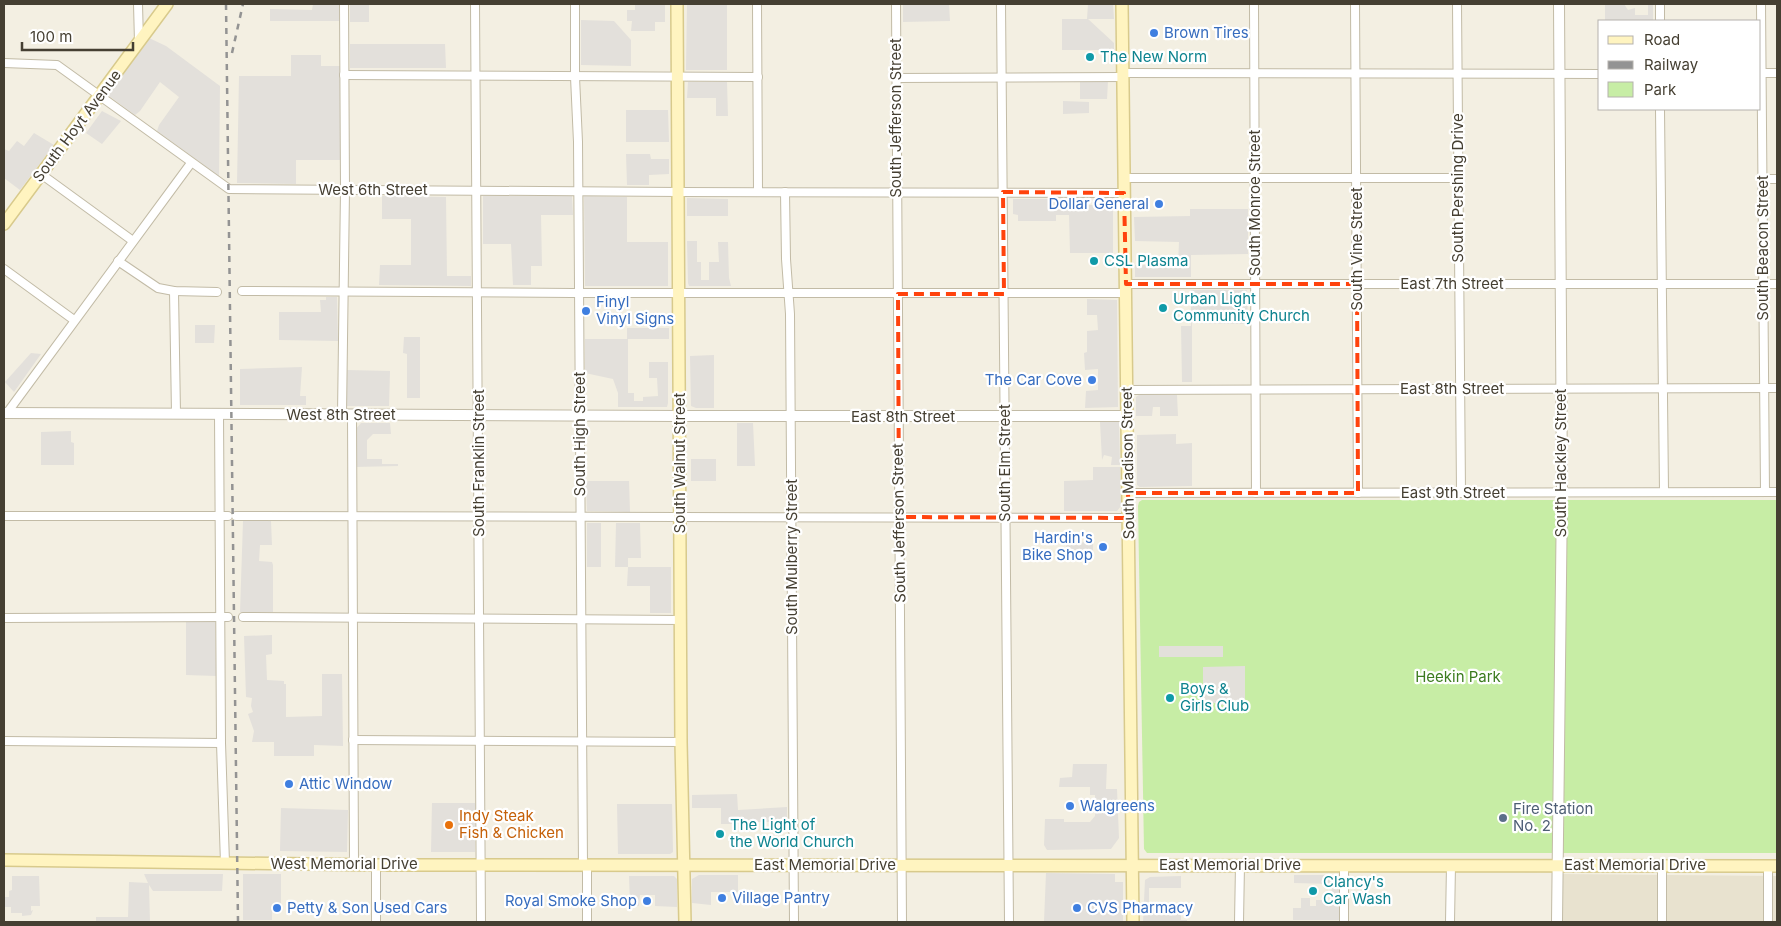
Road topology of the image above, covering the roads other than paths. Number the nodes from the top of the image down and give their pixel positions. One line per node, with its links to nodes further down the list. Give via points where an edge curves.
1 (138, 4): 18 (street)
2 (167, 4): 18 (main road, South Hoyt Avenue)
3 (344, 4): 27 (street)
4 (475, 4): 29 (street, South Franklin Street)
5 (575, 4): 30 (street, South High Street)
6 (677, 4): 31 (main road, South Walnut Street)
7 (757, 4): 32 (street)
8 (896, 4): 33 (street, South Jefferson Street)
9 (1001, 4): 34 (street, South Elm Street)
10 (1122, 4): 28 (main road, South Madison Street)
11 (1254, 4): 22 (street, South Monroe Street)
12 (1355, 4): 23 (street, South Vine Street)
13 (1457, 4): 24 (street, South Pershing Drive)
14 (1559, 4): 25 (street, South Hackley Street)
15 (1660, 4): 17 (street)
16 (1761, 4): 20 (street, South Beacon Street)
17 (1660, 20)
18 (139, 42): 35 (main road, South Hoyt Avenue)
19 (4, 63): 35 (street, West 6th Street, via 57,65)
20 (1761, 73): 21 (street); 43 (street, South Beacon Street)
21 (1777, 73)
22 (1254, 74): 23 (street); 28 (street); 40 (street, South Monroe Street)
23 (1355, 74): 24 (street); 42 (street, South Vine Street)
24 (1457, 74): 25 (street); 41 (street, South Pershing Drive)
25 (1559, 74): 26 (street); 61 (street, South Hackley Street)
26 (1598, 74)
27 (344, 75): 29 (street); 45 (street)
28 (1123, 75): 34 (street); 39 (main road, South Madison Street)
29 (476, 76): 30 (street); 46 (street, South Franklin Street)
30 (575, 77): 31 (street); 47 (street, South High Street)
31 (677, 77): 32 (street); 48 (main road, South Walnut Street)
32 (758, 77): 49 (street)
33 (896, 78): 34 (street); 51 (street, South Jefferson Street)
34 (1002, 78): 52 (street, South Elm Street)
35 (99, 95): 37 (street, West 6th Street); 38 (main road, South Hoyt Avenue)
36 (1660, 110): 62 (street)
37 (190, 163): 45 (street, West 6th Street, via 229,189); 55 (street)
38 (41, 174): 54 (main road, South Hoyt Avenue); 55 (street)
39 (1123, 178): 40 (street); 53 (main road, South Madison Street)
40 (1255, 178): 42 (street); 58 (street, South Monroe Street)
41 (1458, 178): 42 (street); 60 (street, South Pershing Drive)
42 (1357, 179): 59 (street, South Vine Street)
43 (1763, 179): 44 (street); 63 (street, South Beacon Street)
44 (1777, 179)
45 (345, 190): 46 (street, West 6th Street); 68 (street)
46 (477, 191): 47 (street, West 6th Street); 70 (street, South Franklin Street)
47 (578, 191): 48 (street, West 6th Street); 71 (street, South High Street)
48 (678, 192): 49 (street, West 6th Street); 72 (main road, South Walnut Street)
49 (758, 192): 50 (street, West 6th Street)
50 (785, 192): 51 (street, West 6th Street); 73 (street, South Mulberry Street)
51 (897, 192): 52 (street, West 6th Street); 74 (street, South Jefferson Street)
52 (1003, 192): 53 (street, West 6th Street); 75 (street, South Elm Street)
53 (1124, 193): 65 (main road, South Madison Street)
54 (4, 224)
55 (132, 241): 56 (street)
56 (118, 261): 66 (street, via 154,286); 76 (street)
57 (4, 269): 76 (street)
58 (1256, 284): 59 (street, East 7th Street); 65 (street, East 7th Street); 84 (street, South Monroe Street)
59 (1357, 284): 60 (street, East 7th Street); 80 (street, South Vine Street)
60 (1459, 284): 61 (street, East 7th Street); 77 (street, South Pershing Drive)
61 (1560, 284): 62 (street, East 7th Street); 81 (street, South Hackley Street)
62 (1662, 284): 63 (street, East 7th Street); 82 (street)
63 (1764, 284): 64 (street, East 7th Street); 78 (street, South Beacon Street)
64 (1777, 284)
65 (1126, 288): 75 (street, East 7th Street); 83 (main road, South Madison Street)
66 (174, 291): 69 (street); 86 (street)
67 (242, 291): 68 (street, East 7th Street)
68 (344, 291): 70 (street, East 7th Street); 88 (street)
69 (218, 292)
70 (478, 293): 71 (street, East 7th Street); 89 (street, South Franklin Street)
71 (579, 293): 72 (street, East 7th Street); 90 (street, South High Street)
72 (678, 294): 73 (street, East 7th Street); 91 (main road, South Walnut Street)
73 (789, 294): 74 (street, East 7th Street); 92 (street, South Mulberry Street)
74 (898, 294): 75 (street, East 7th Street); 95 (street, South Jefferson Street)
75 (1004, 294): 93 (street, South Elm Street)
76 (74, 320): 85 (street)
77 (1461, 388): 80 (street, East 8th Street); 81 (street, East 8th Street); 102 (street, South Pershing Drive)
78 (1764, 388): 79 (street, East 8th Street); 82 (street, East 8th Street); 98 (street, South Beacon Street)
79 (1777, 388)
80 (1358, 389): 84 (street, East 8th Street); 101 (street, South Vine Street)
81 (1561, 389): 82 (street, East 8th Street); 103 (street, South Hackley Street)
82 (1663, 389): 97 (street)
83 (1127, 390): 84 (street, East 8th Street); 94 (main road, South Madison Street)
84 (1256, 390): 96 (street, South Monroe Street)
85 (5, 413): 86 (street, West 8th Street)
86 (176, 414): 87 (street, West 8th Street)
87 (218, 414): 88 (street, West 8th Street); 105 (street)
88 (347, 415): 89 (street, West 8th Street); 107 (street)
89 (479, 416): 90 (street, West 8th Street); 108 (street, South Franklin Street)
90 (580, 416): 91 (street, West 8th Street); 112 (street, South High Street)
91 (679, 416): 92 (street, East 8th Street); 113 (main road, South Walnut Street)
92 (790, 416): 95 (street, East 8th Street); 109 (street, South Mulberry Street)
93 (1004, 416): 94 (street, East 8th Street); 95 (street, East 8th Street); 111 (street, South Elm Street)
94 (1128, 416): 100 (main road, South Madison Street)
95 (898, 417): 110 (street, South Jefferson Street)
96 (1256, 492): 100 (street, East 9th Street); 101 (street, East 9th Street)
97 (1664, 492): 98 (street, East 9th Street); 103 (street, East 9th Street)
98 (1765, 492): 99 (street, East 9th Street)
99 (1777, 492)
100 (1128, 493): 114 (main road, South Madison Street)
101 (1358, 493): 102 (street, East 9th Street)
102 (1461, 493): 103 (street, East 9th Street)
103 (1562, 493): 140 (street, South Hackley Street)
104 (4, 516): 105 (street)
105 (223, 516): 115 (street)
106 (236, 516): 107 (street)
107 (352, 516): 108 (street); 118 (street)
108 (480, 517): 112 (street); 119 (street, South Franklin Street)
109 (792, 517): 110 (street); 113 (street); 142 (street, South Mulberry Street)
110 (899, 517): 111 (street); 143 (street, South Jefferson Street)
111 (1006, 517): 114 (street); 136 (street, South Elm Street)
112 (580, 518): 113 (street); 120 (street, South High Street)
113 (680, 518): 121 (main road, South Walnut Street)
114 (1129, 518): 131 (main road, South Madison Street)
115 (224, 617): 117 (street); 127 (street)
116 (243, 617): 118 (street)
117 (4, 618)
118 (353, 618): 119 (street); 122 (street)
119 (480, 620): 120 (street); 123 (street, South Franklin Street)
120 (582, 620): 121 (street); 125 (street, South High Street)
121 (681, 620): 126 (main road, South Walnut Street)
122 (353, 740): 123 (street); 130 (street)
123 (480, 740): 125 (street); 133 (street, South Franklin Street)
124 (4, 741): 127 (street)
125 (582, 741): 126 (street); 134 (street, South High Street)
126 (682, 742): 135 (main road, South Walnut Street)
127 (221, 743): 129 (street)
128 (4, 860): 129 (main road, West Memorial Drive)
129 (225, 863): 130 (main road, West Memorial Drive)
130 (354, 864): 132 (main road, West Memorial Drive)
131 (1133, 864): 136 (main road, East Memorial Drive); 137 (main road, East Memorial Drive); 152 (main road, South Madison Street)
132 (376, 865): 133 (main road, West Memorial Drive); 145 (street)
133 (481, 865): 134 (main road, West Memorial Drive); 146 (street, South Franklin Street)
134 (585, 865): 135 (main road, West Memorial Drive); 147 (street, South High Street)
135 (684, 865): 142 (main road, East Memorial Drive); 148 (main road, South Walnut Street)
136 (1009, 865): 143 (main road, East Memorial Drive); 151 (street, South Elm Street)
137 (1240, 865): 138 (main road, East Memorial Drive); 153 (street)
138 (1344, 865): 139 (main road, East Memorial Drive); 154 (street)
139 (1451, 865): 140 (main road, East Memorial Drive); 155 (street)
140 (1557, 865): 141 (main road, East Memorial Drive); 156 (street, South Hackley Street)
141 (1662, 865): 144 (main road, East Memorial Drive); 157 (street)
142 (794, 866): 143 (main road, East Memorial Drive); 149 (street, South Mulberry Street)
143 (901, 866): 150 (street, South Jefferson Street)
144 (1772, 866): 158 (street)
145 (376, 922)
146 (481, 922)
147 (587, 922)
148 (685, 922)
149 (794, 922)
150 (902, 922)
151 (1009, 922)
152 (1132, 922)
153 (1240, 922)
154 (1344, 922)
155 (1450, 922)
156 (1557, 922)
157 (1662, 922)
158 (1768, 922)

